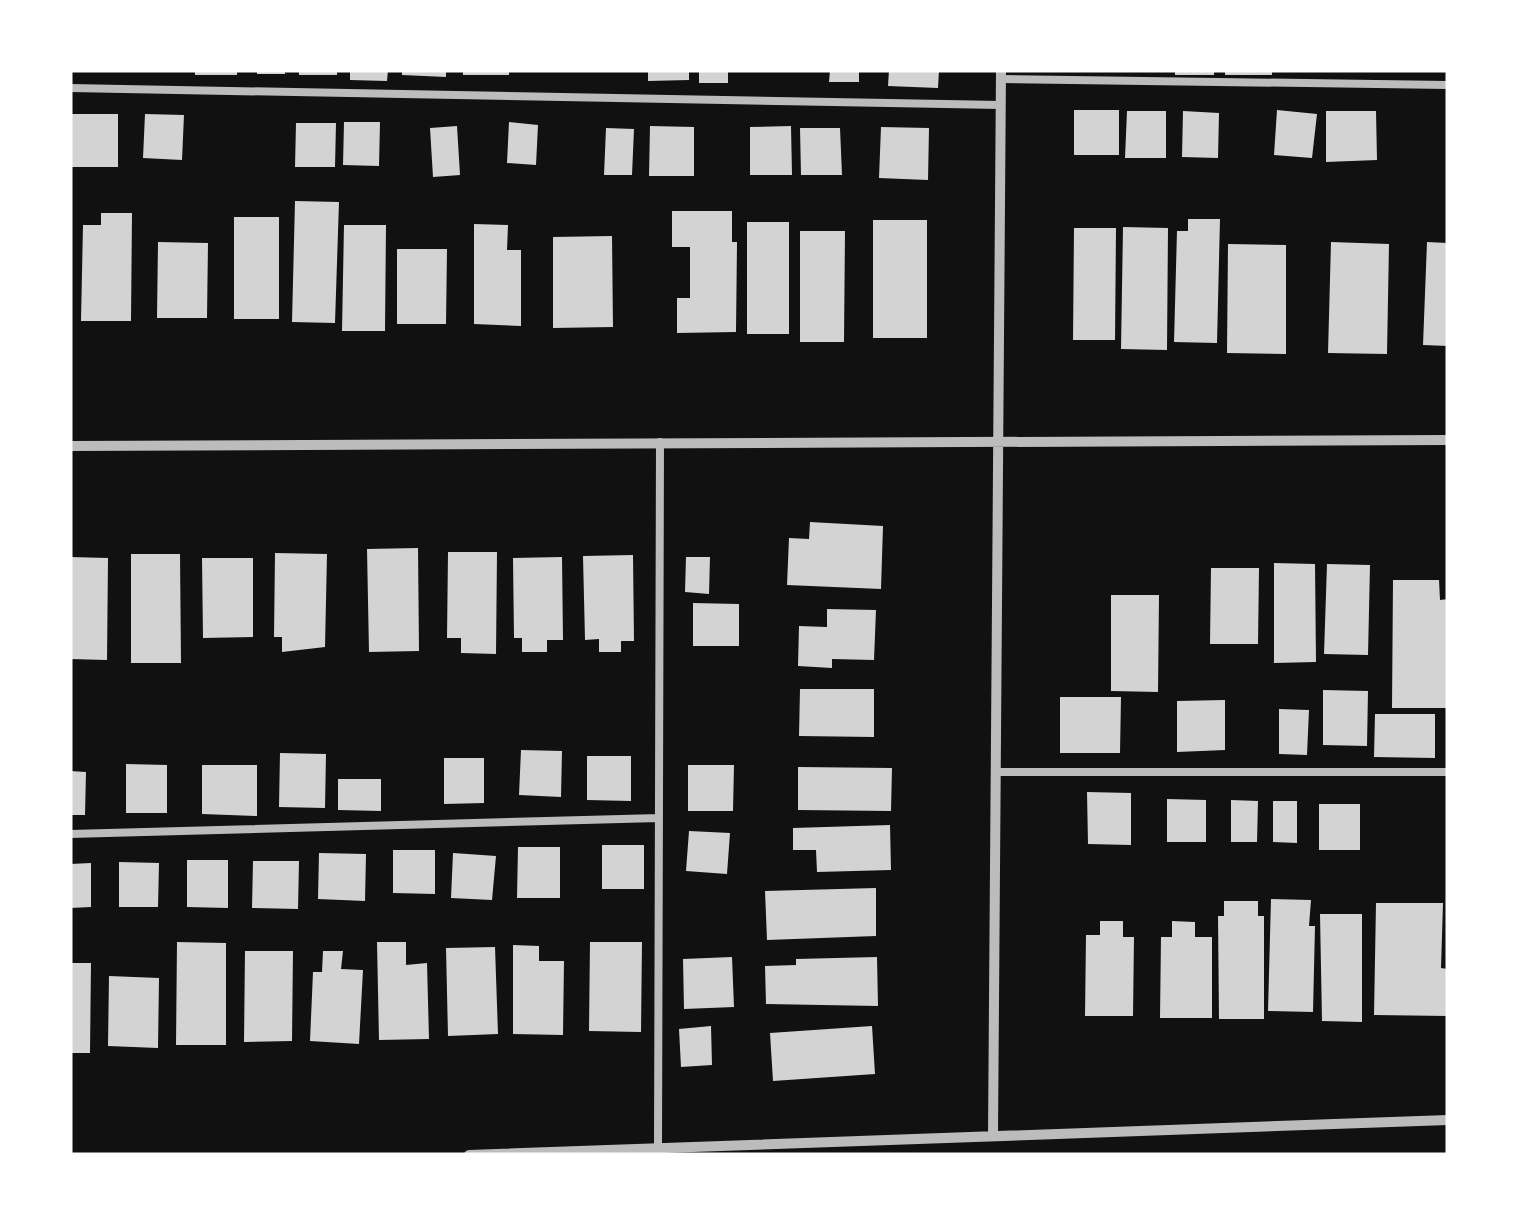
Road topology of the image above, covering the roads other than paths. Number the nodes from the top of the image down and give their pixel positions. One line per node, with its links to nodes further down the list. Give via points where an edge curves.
1 (1001, 74): 2 (lane); 4 (street)
2 (1448, 85)
3 (70, 88): 4 (lane)
4 (1001, 106): 5 (street)
5 (998, 440): 6 (street); 7 (street); 9 (street)
6 (1448, 440)
7 (660, 442): 8 (street); 11 (lane)
8 (70, 446)
9 (996, 772): 10 (lane); 14 (street)
10 (1448, 772)
11 (659, 818): 12 (lane); 15 (lane)
12 (70, 834)
13 (1448, 1120): 14 (street)
14 (992, 1135): 15 (street)
15 (658, 1148): 16 (street)
16 (469, 1155)

